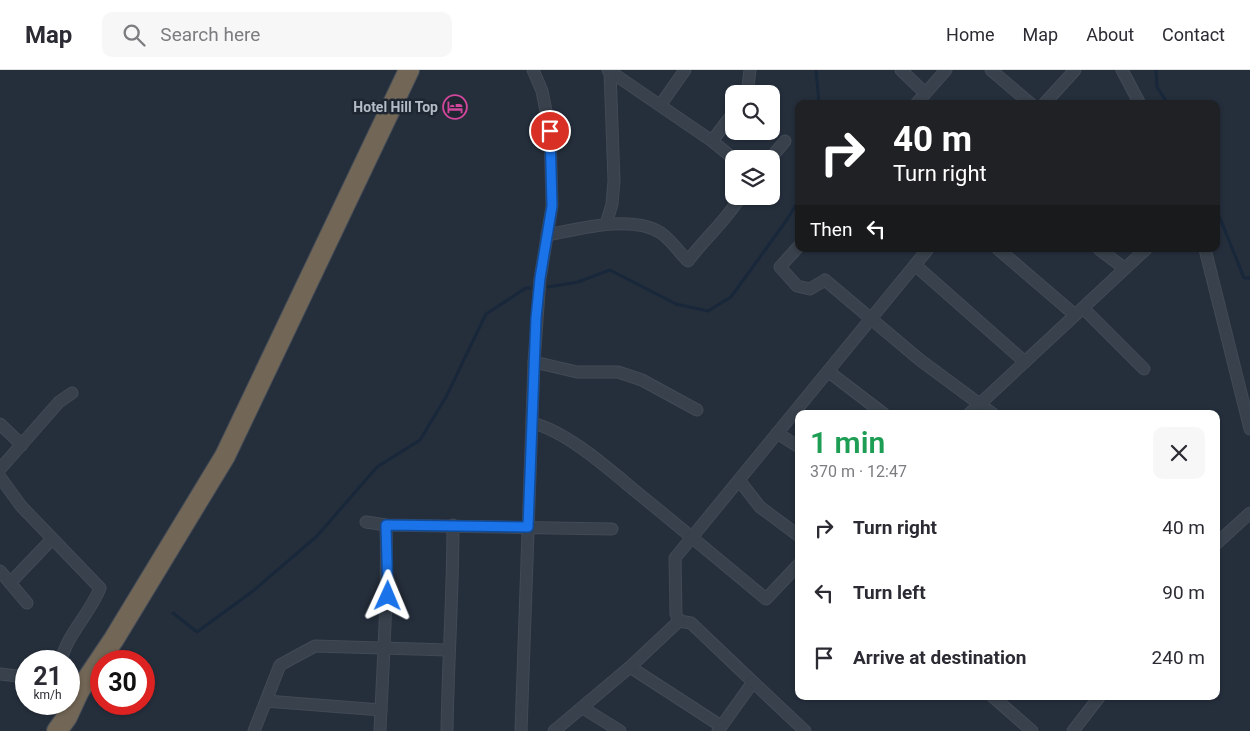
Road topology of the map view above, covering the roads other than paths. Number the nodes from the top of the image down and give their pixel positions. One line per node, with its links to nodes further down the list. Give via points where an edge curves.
1 (409, 70): 78 (highway, via 225,456 114,639)
2 (533, 70): 25 (street, via 542,91 550,131 552,206)
3 (685, 70): 17 (street)
4 (750, 70): 11 (street)
5 (901, 70): 12 (street)
6 (946, 70): 12 (street)
7 (992, 70): 14 (street)
8 (1075, 70): 15 (street)
9 (1122, 70): 16 (street)
10 (612, 71): 17 (street); 24 (street, via 614,181)
11 (748, 85)
12 (925, 93): 13 (street)
13 (919, 100)
14 (1026, 100)
15 (1048, 100)
16 (1138, 100)
17 (661, 104): 20 (street)
18 (725, 124): 20 (street)
19 (785, 140): 21 (street)
20 (712, 141): 22 (street)
21 (777, 150)
22 (725, 152)
23 (736, 205): 24 (street, via 688,261 662,234 646,227)
24 (606, 224): 25 (street)
25 (548, 235): 36 (street, via 540,278)
26 (795, 250): 35 (street, via 780,267 797,286 810,289 825,280)
27 (925, 252): 32 (street)
28 (1002, 252): 34 (street)
29 (1104, 252): 33 (street)
30 (1143, 252): 33 (street)
31 (1206, 252): 50 (street)
32 (915, 264): 35 (street); 37 (street)
33 (1124, 268): 34 (street)
34 (1079, 311): 37 (street); 38 (street)
35 (872, 318): 39 (street); 41 (street, via 927,365)
36 (534, 362): 42 (street, via 577,372 618,372 642,380); 48 (street)
37 (1026, 362): 41 (street)
38 (1144, 369)
39 (829, 372): 43 (street); 44 (street)
40 (72, 394): 52 (street, via 59,402)
41 (980, 403): 45 (street); 46 (street)
42 (697, 410)
43 (797, 410)
44 (879, 410)
45 (973, 410)
46 (988, 410)
47 (795, 412): 51 (street)
48 (532, 423): 61 (street); 64 (street, via 547,427 601,462)
49 (0, 424): 52 (street)
50 (1250, 429)
51 (777, 433): 53 (street); 56 (street)
52 (22, 444): 54 (street)
53 (795, 445)
54 (0, 469)
55 (0, 477): 65 (street, via 21,506)
56 (739, 480): 63 (street, via 760,507); 64 (street)
57 (1250, 513): 66 (street)
58 (366, 522): 59 (street)
59 (386, 525): 60 (street); 72 (street, via 387,616)
60 (453, 525): 61 (street); 74 (street)
61 (528, 527): 62 (street); 91 (street)
62 (612, 529)
63 (795, 533)
64 (693, 536): 67 (street, via 766,599); 71 (street, via 675,558 676,614)
65 (52, 539): 69 (street); 73 (street, via 100,588 93,605)
66 (1220, 540)
67 (795, 568)
68 (0, 571): 69 (street)
69 (10, 583): 70 (street)
70 (27, 603)
71 (680, 621): 75 (street); 79 (street, via 691,623)
72 (383, 648): 74 (street); 82 (street, via 315,646 280,664); 84 (street)
73 (63, 650)
74 (448, 650): 90 (street)
75 (630, 667): 83 (street); 86 (street)
76 (0, 674): 77 (street)
77 (15, 676)
78 (80, 682)
79 (753, 682): 86 (street); 94 (street)
80 (997, 700): 95 (street)
81 (1097, 700): 96 (street)
82 (266, 701): 84 (street); 88 (street)
83 (583, 708): 92 (street); 93 (street)
84 (381, 710): 89 (street)
85 (68, 715): 87 (highway)
86 (719, 729)
87 (57, 731)
88 (254, 731)
89 (380, 731)
90 (447, 731)
91 (521, 731)
92 (554, 731)
93 (620, 731)
94 (805, 731)
95 (1032, 731)
96 (1074, 731)

